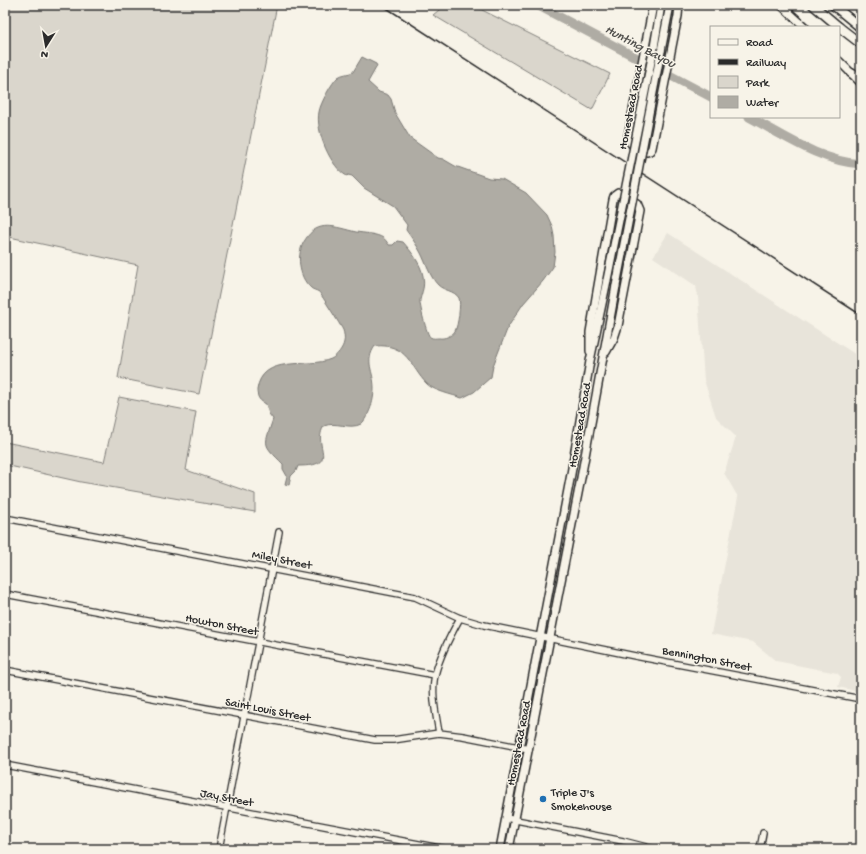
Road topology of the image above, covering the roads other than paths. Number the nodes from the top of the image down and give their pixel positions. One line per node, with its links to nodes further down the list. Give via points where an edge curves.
1 (653, 5): 4 (main road, via 628,137 632,145 644,152 652,148)
2 (661, 5): 18 (main road, Homestead Road, bridge)
3 (670, 5): 17 (main road, Homestead Road, bridge)
4 (679, 5)
5 (781, 5): 8 (main road)
6 (813, 5): 9 (highway)
7 (833, 5): 11 (highway)
8 (804, 26)
9 (838, 26)
10 (840, 28): 12 (highway)
11 (861, 28)
12 (861, 44)
13 (840, 62): 14 (main road)
14 (851, 73): 15 (highway); 16 (main road)
15 (861, 78)
16 (861, 83)
17 (603, 358): 18 (main road, via 617,332 640,212 637,204 618,193 613,199 599,274 590,332); 25 (main road, Homestead Road)
18 (590, 361): 24 (main road, Homestead Road)
19 (5, 518): 21 (street, Miley Street)
20 (280, 532): 21 (street)
21 (272, 569): 23 (street, Miley Street, via 415,597); 26 (street)
22 (5, 594): 26 (street, Howton Street)
23 (460, 618): 24 (street, Miley Street); 28 (street)
24 (540, 637): 25 (street, Miley Street); 32 (main road, Homestead Road)
25 (550, 639): 29 (street, Bennington Street); 33 (main road, Homestead Road)
26 (257, 642): 28 (street, Howton Street); 30 (street)
27 (5, 670): 30 (street, Saint Louis Street)
28 (435, 676): 31 (street, via 434,704)
29 (861, 699)
30 (244, 716): 31 (street, Saint Louis Street, via 375,740); 35 (street)
31 (439, 733): 32 (street, Saint Louis Street)
32 (519, 747): 33 (street, Saint Louis Street); 36 (main road, Homestead Road)
33 (528, 749): 37 (main road, Homestead Road)
34 (5, 765): 35 (street, Jay Street)
35 (227, 808): 39 (street); 40 (street, Jay Street)
36 (506, 818): 37 (street); 41 (main road, Homestead Road)
37 (514, 820): 42 (main road, Homestead Road); 43 (street)
38 (763, 833): 44 (street)
39 (219, 849)
40 (445, 849)
41 (500, 849)
42 (509, 849)
43 (654, 849)
44 (760, 849)

